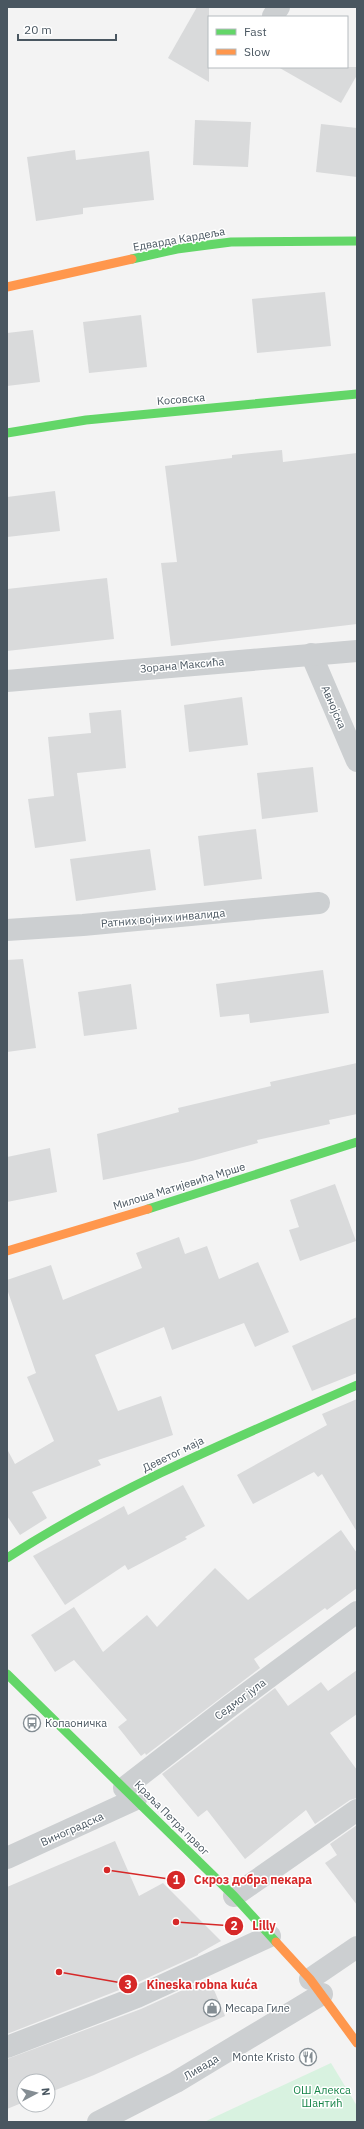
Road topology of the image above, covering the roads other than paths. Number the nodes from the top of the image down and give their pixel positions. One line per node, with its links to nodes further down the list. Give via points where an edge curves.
1 (357, 241): 2 (street, Едварда Кардеља, via 223,243 177,249)
2 (7, 287)
3 (357, 394): 4 (street, Косовска, via 86,420)
4 (7, 433)
5 (357, 651): 6 (street, Зорана Максића)
6 (311, 654): 7 (street, Зорана Максића); 8 (street, Авнојска)
7 (7, 681)
8 (357, 760)
9 (319, 902): 10 (street, Ратних војних инвалида)
10 (7, 930)
11 (357, 1142): 12 (street, Милоша Матијевића Мрше)
12 (7, 1251)
13 (357, 1385): 14 (street, Деветог маја, via 186,1459 41,1536)
14 (7, 1558)
15 (357, 1612): 17 (street, Седмог јула, via 230,1706)
16 (7, 1674): 17 (street, Краља Петра првог)
17 (130, 1794): 19 (street, Виноградска); 20 (street, Краља Петра првог)
18 (357, 1810): 20 (street)
19 (7, 1858)
20 (234, 1896): 21 (street, Краља Петра првог)
21 (270, 1936): 23 (street, Краља Петра првог); 25 (street, via 137,1997)
22 (357, 1947): 23 (street, Ливада)
23 (316, 1986): 24 (street, Краља Петра првог); 26 (street, Ливада, via 176,2082)
24 (357, 2043)
25 (7, 2047)
26 (98, 2122)

